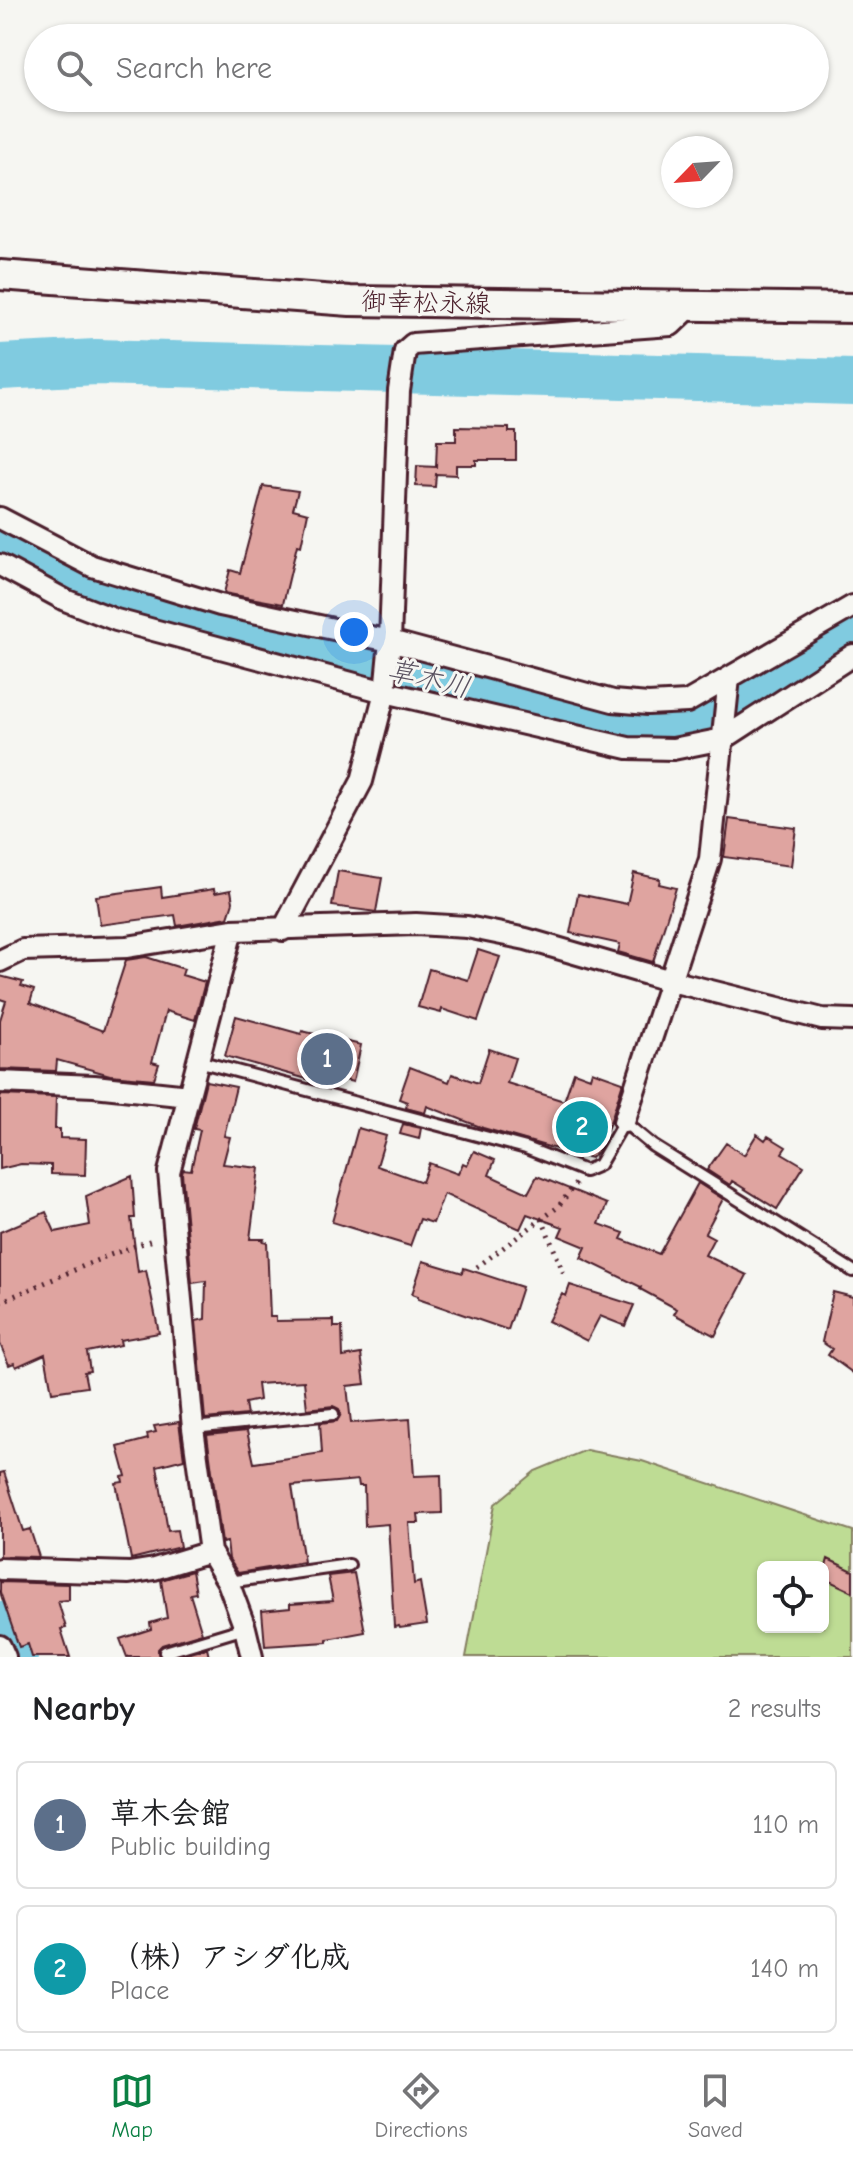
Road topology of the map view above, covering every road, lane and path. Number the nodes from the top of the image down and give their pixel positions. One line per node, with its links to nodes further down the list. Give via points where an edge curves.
1 (0, 275): 2 (main road, 御幸松永線, via 350,301)
2 (693, 304): 3 (main road, 御幸松永線); 7 (street, via 671,325 413,344 405,351)
3 (853, 308)
4 (0, 518): 7 (street, via 92,566 220,605)
5 (0, 565): 9 (street, via 116,620)
6 (853, 606): 10 (street)
7 (390, 646): 9 (street); 10 (street, via 613,701 687,702)
8 (853, 655): 11 (street)
9 (386, 686): 11 (street, via 628,748 673,749); 13 (street, via 362,781)
10 (728, 686): 11 (street)
11 (723, 734): 15 (street, via 710,859)
12 (232, 930): 13 (street); 14 (street, via 127,947 23,950); 17 (street)
13 (283, 930): 15 (street, via 467,927)
14 (0, 961)
15 (671, 981): 16 (street, via 822,1019); 20 (street)
16 (853, 1020)
17 (198, 1061): 19 (street); 21 (lane, via 526,1148)
18 (0, 1082): 19 (street)
19 (189, 1096): 23 (street, via 169,1172)
20 (624, 1122): 21 (lane, via 599,1165); 25 (lane, via 653,1146)
21 (585, 1171): 22 (path)
22 (542, 1219): 24 (path); 26 (path)
23 (175, 1231): 27 (path); 29 (street)
24 (477, 1267)
25 (853, 1271)
26 (564, 1274)
27 (0, 1302)
28 (333, 1414): 29 (lane)
29 (193, 1428): 30 (street)
30 (210, 1552): 32 (street, via 129,1573); 33 (street)
31 (349, 1565): 33 (lane)
32 (0, 1569)
33 (228, 1582): 34 (street)
34 (245, 1628): 36 (lane); 38 (street)
35 (0, 1646): 37 (street)
36 (165, 1652)
37 (5, 1657)
38 (252, 1657)

